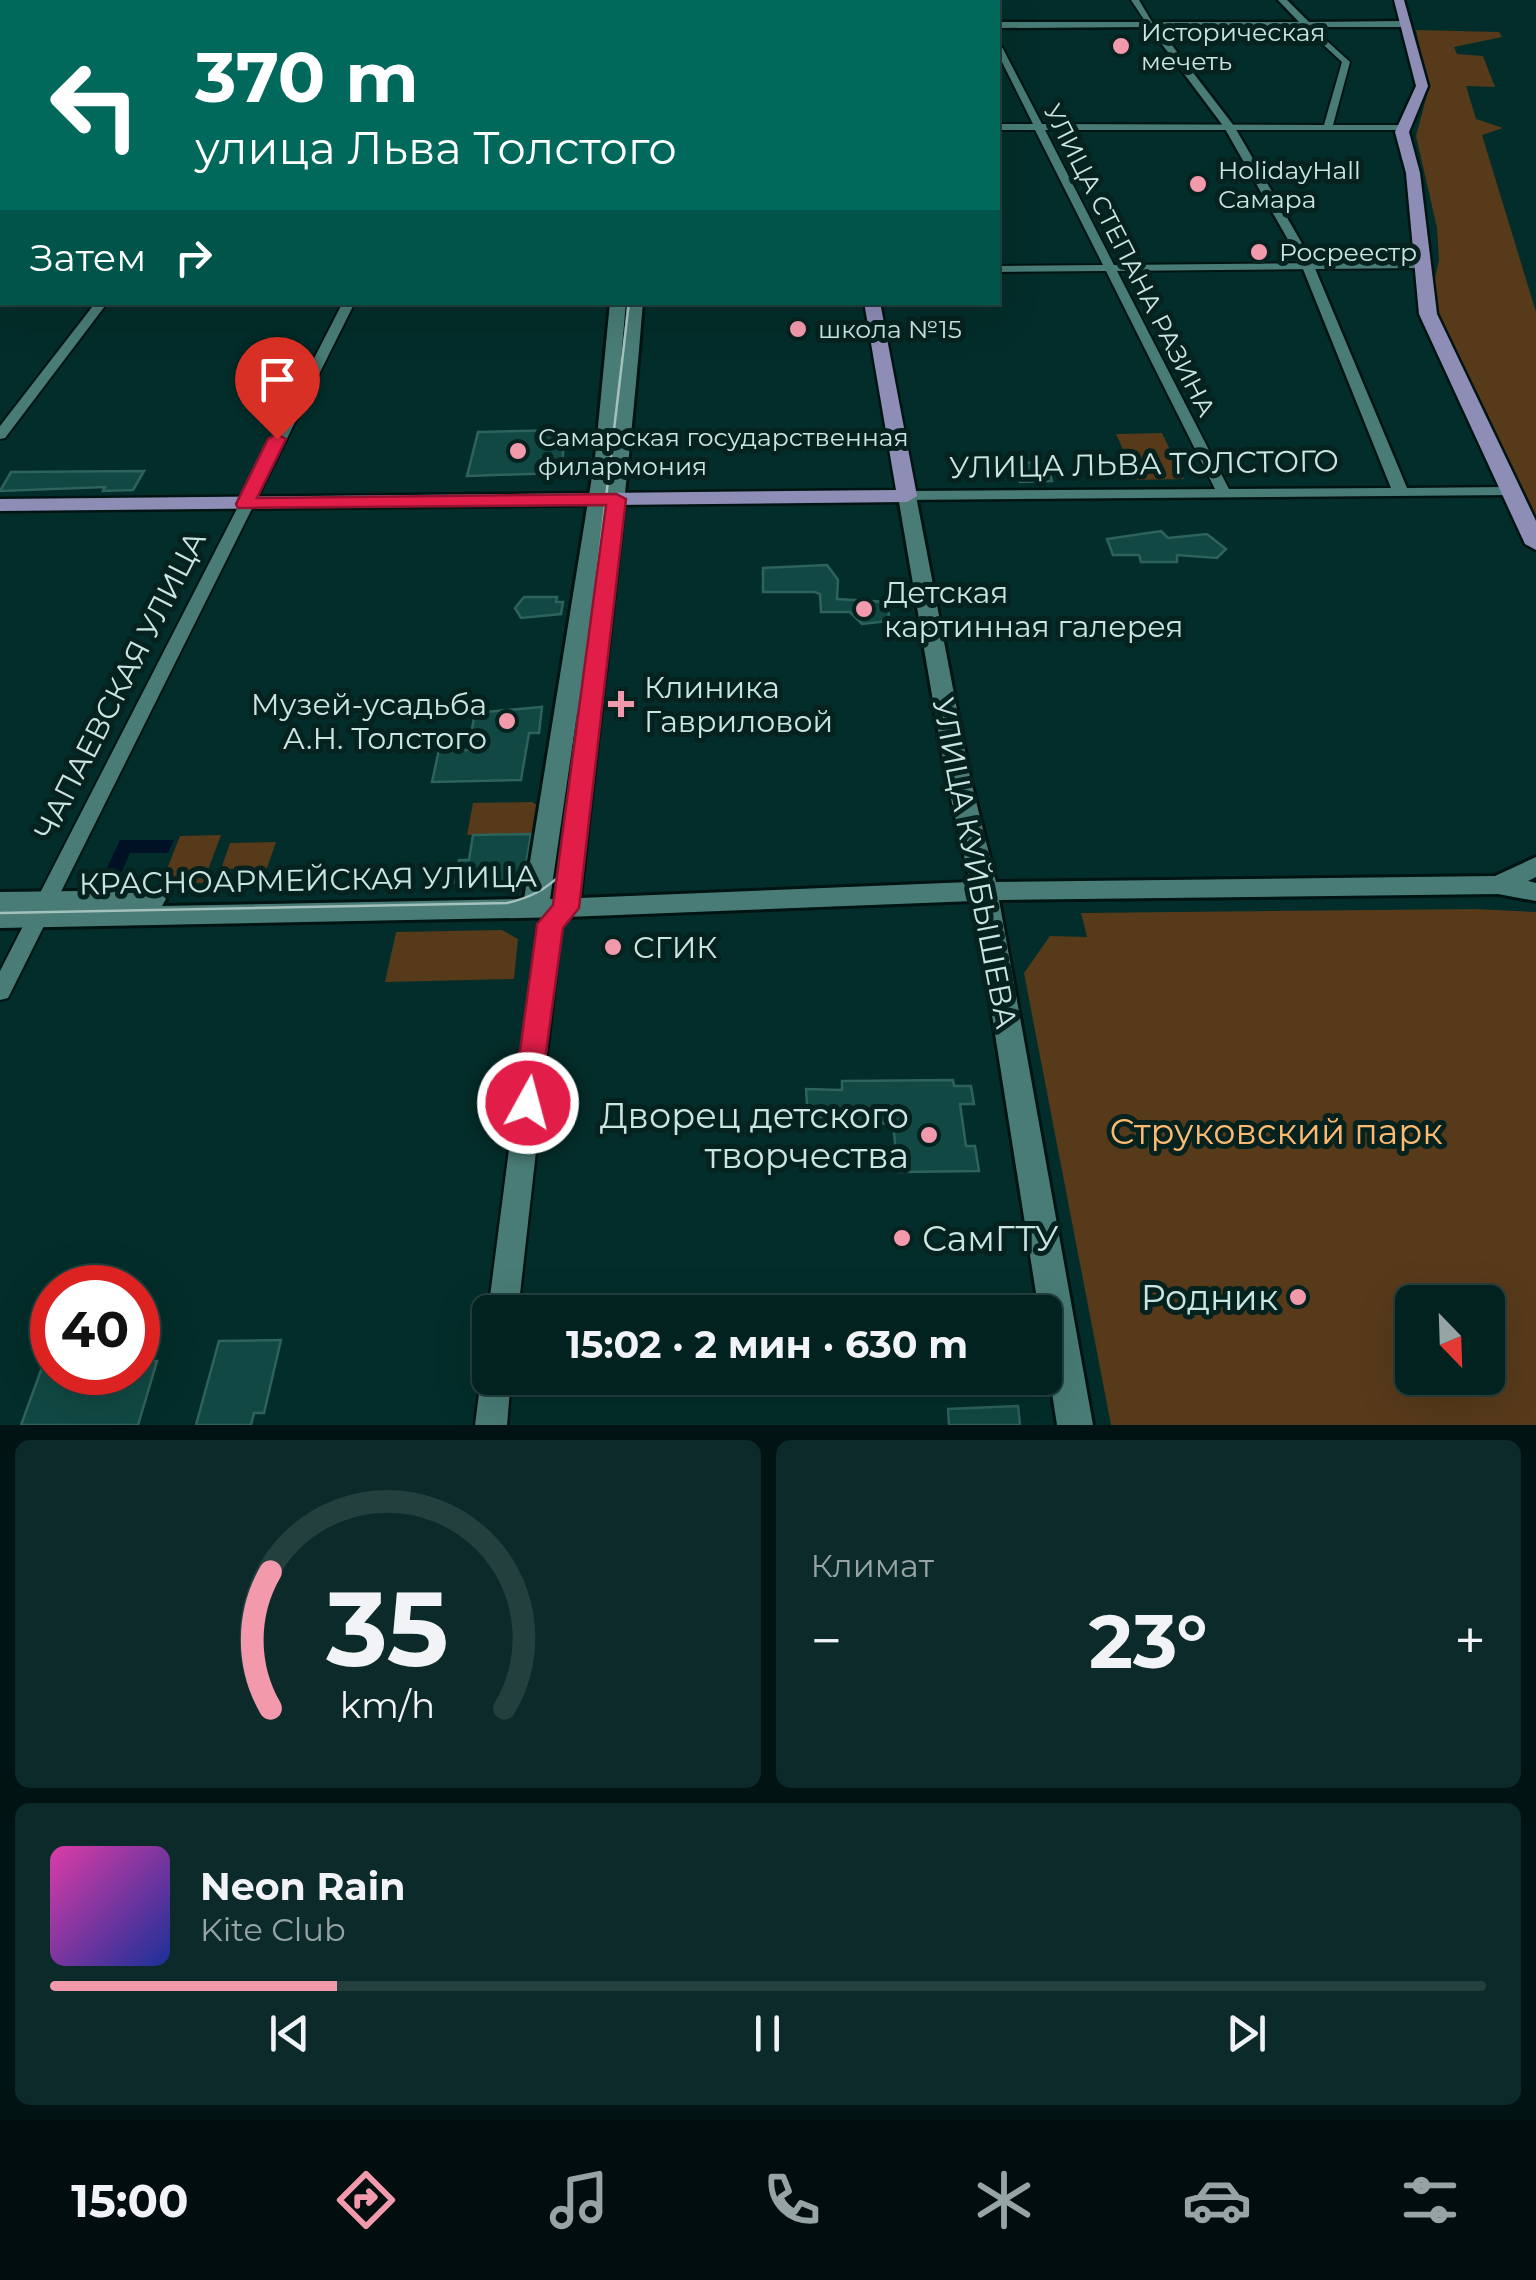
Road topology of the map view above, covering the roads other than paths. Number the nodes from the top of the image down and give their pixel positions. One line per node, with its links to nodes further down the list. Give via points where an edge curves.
1 (1135, 0): 7 (street)
2 (1282, 0): 4 (street)
3 (1399, 0): 5 (main road)
4 (1306, 24): 5 (street); 7 (street); 10 (street, via 1346,62)
5 (1407, 24): 13 (main road, via 1422,86)
6 (1000, 25): 7 (street)
7 (1152, 25): 9 (street)
8 (1000, 51): 12 (street, УЛИЦА СТЕПАНА РАЗИНА)
9 (1229, 126): 10 (street); 12 (street); 14 (street)
10 (1328, 126): 13 (street)
11 (1000, 127): 12 (street)
12 (1035, 127): 17 (street, УЛИЦА СТЕПАНА РАЗИНА)
13 (1404, 128): 15 (main road)
14 (1308, 265): 15 (street); 17 (street); 24 (street)
15 (1422, 265): 26 (main road, via 1436,334)
16 (1000, 268): 17 (street)
17 (1108, 268): 25 (street, УЛИЦА СТЕПАНА РАЗИНА)
18 (100, 305): 23 (street)
19 (347, 305): 29 (street, ЧАПАЕВСКАЯ УЛИЦА)
20 (618, 305): 28 (main road)
21 (635, 305): 28 (main road)
22 (873, 305): 27 (main road, УЛИЦА КУЙБЫШЕВА)
23 (0, 435)
24 (1400, 490): 25 (street, УЛИЦА ЛЬВА ТОЛСТОГО); 26 (street, УЛИЦА ЛЬВА ТОЛСТОГО)
25 (1224, 492): 27 (street, УЛИЦА ЛЬВА ТОЛСТОГО)
26 (1508, 492): 31 (main road)
27 (907, 496): 28 (main road, УЛИЦА ЛЬВА ТОЛСТОГО); 34 (main road, УЛИЦА КУЙБЫШЕВА)
28 (607, 499): 29 (main road, УЛИЦА ЛЬВА ТОЛСТОГО); 37 (main road)
29 (245, 503): 30 (main road, УЛИЦА ЛЬВА ТОЛСТОГО); 38 (street, ЧАПАЕВСКАЯ УЛИЦА)
30 (0, 505)
31 (1536, 544)
32 (1536, 866): 33 (main road, КРАСНОАРМЕЙСКАЯ УЛИЦА)
33 (1498, 885): 34 (main road, КРАСНОАРМЕЙСКАЯ УЛИЦА); 35 (main road, КРАСНОАРМЕЙСКАЯ УЛИЦА)
34 (985, 891): 37 (main road, КРАСНОАРМЕЙСКАЯ УЛИЦА); 44 (main road, УЛИЦА КУЙБЫШЕВА)
35 (1536, 892)
36 (0, 901): 38 (main road, КРАСНОАРМЕЙСКАЯ УЛИЦА)
37 (551, 906): 38 (main road, КРАСНОАРМЕЙСКАЯ УЛИЦА); 41 (street)
38 (39, 909): 39 (main road, КРАСНОАРМЕЙСКАЯ УЛИЦА); 40 (street, ЧАПАЕВСКАЯ УЛИЦА)
39 (0, 918)
40 (0, 992)
41 (505, 1295)
42 (494, 1395): 43 (street)
43 (491, 1425)
44 (1074, 1425)

